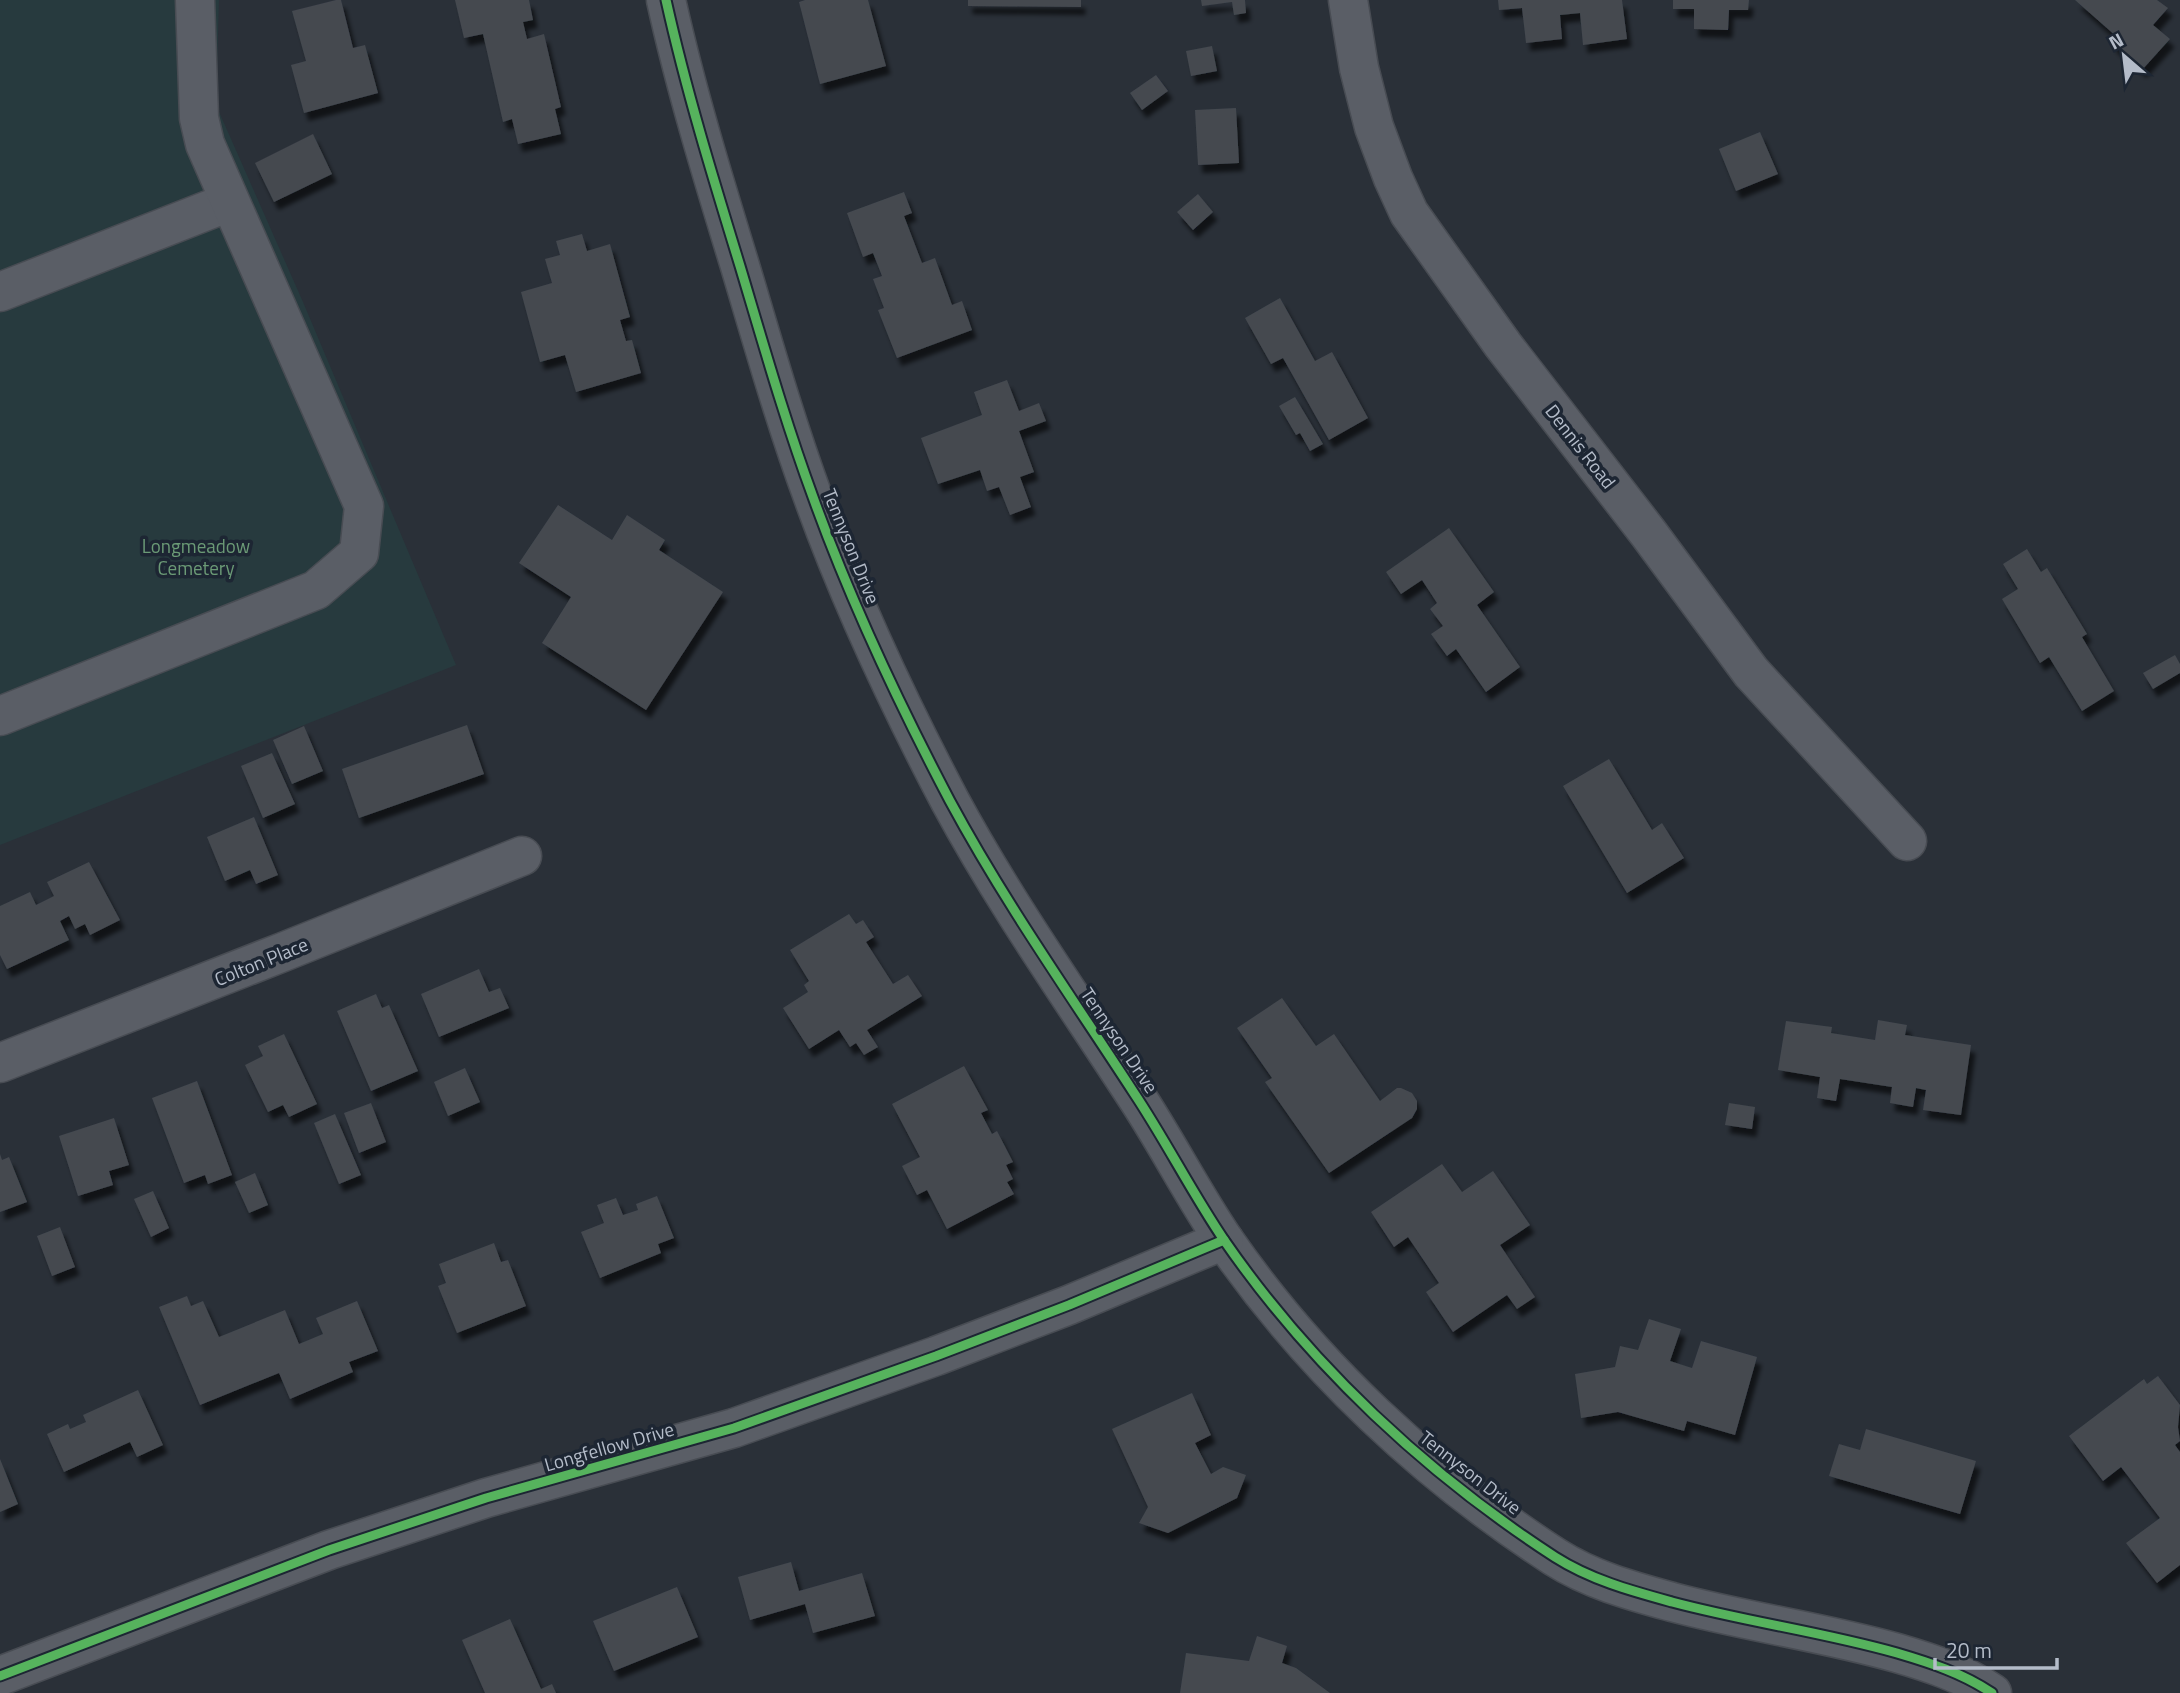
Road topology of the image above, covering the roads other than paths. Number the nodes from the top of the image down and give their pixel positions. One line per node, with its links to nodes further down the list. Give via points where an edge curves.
1 (195, 0): 4 (street, via 198,118)
2 (666, 0): 10 (street, Tennyson Drive, via 698,129 789,428 853,596 914,728 989,871)
3 (1348, 0): 7 (street, Dennis Road, via 1374,127 1409,213 1503,345 1751,671)
4 (229, 202): 5 (street); 6 (street, via 364,506 359,553 316,590)
5 (0, 292)
6 (0, 716)
7 (1907, 841)
8 (522, 856): 9 (street, Colton Place)
9 (0, 1063)
10 (1224, 1240): 11 (street, Longfellow Drive, via 936,1356 734,1427 486,1498 329,1550); 12 (street, Tennyson Drive, via 1346,1388 1476,1503 1559,1559 1629,1590 1719,1615 1876,1647 1942,1667)
11 (0, 1676)
12 (1992, 1693)

